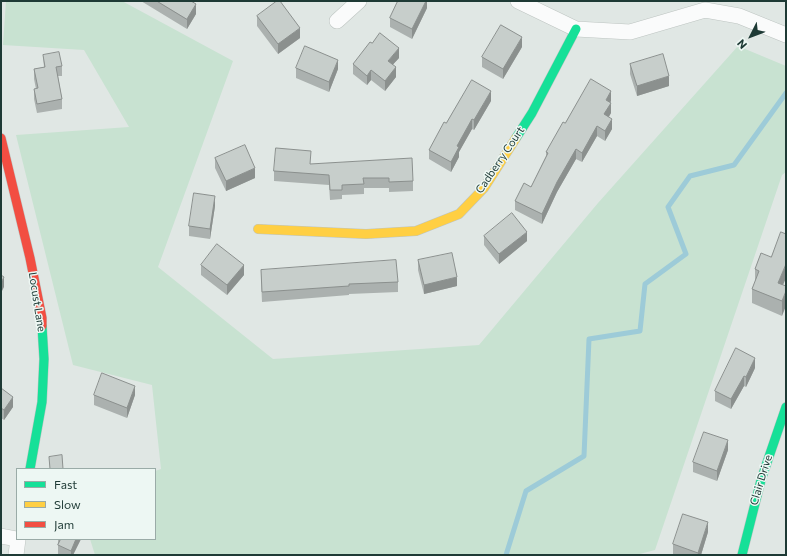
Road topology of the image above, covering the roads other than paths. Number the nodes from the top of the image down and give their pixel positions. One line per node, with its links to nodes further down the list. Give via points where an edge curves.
1 (359, 1): 3 (street)
2 (518, 1): 4 (street)
3 (336, 21)
4 (576, 29): 5 (street, via 630,32 705,10 739,16); 7 (street, Cadberry Court, via 532,113 484,188 459,214 416,230 366,234)
5 (786, 35)
6 (1, 138): 9 (street, Locust Lane, via 42,318 42,402)
7 (258, 229)
8 (786, 407): 14 (street, Clair Drive, via 749,519)
9 (30, 468)
10 (1, 536): 11 (street)
11 (16, 539)
12 (18, 540): 13 (street)
13 (16, 555)
14 (742, 555)

